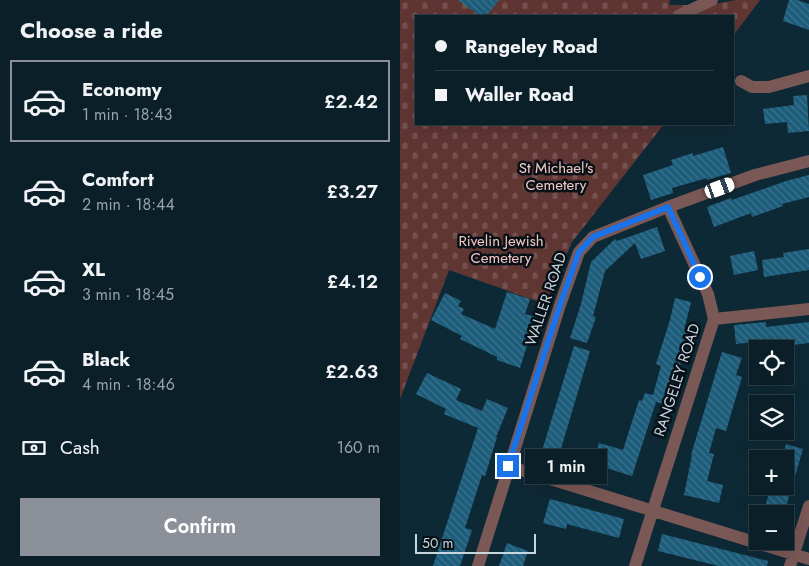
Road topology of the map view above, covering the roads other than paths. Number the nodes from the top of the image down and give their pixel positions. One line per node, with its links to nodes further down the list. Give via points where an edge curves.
1 (712, 0): 2 (street)
2 (680, 15)
3 (809, 76): 4 (street, via 769,87 752,87)
4 (741, 81)
5 (809, 161): 6 (street, WALLER ROAD, via 755,175)
6 (668, 207): 8 (street, RANGELEY ROAD, via 708,294); 9 (street, WALLER ROAD, via 593,237 579,252)
7 (809, 309): 8 (street)
8 (714, 319): 11 (street, RANGELEY ROAD)
9 (508, 466): 11 (street); 14 (street, WALLER ROAD)
10 (809, 506): 13 (street)
11 (652, 511): 13 (street); 15 (street, RANGELEY ROAD)
12 (809, 559): 13 (street)
13 (792, 560)
14 (478, 566)
15 (635, 566)

